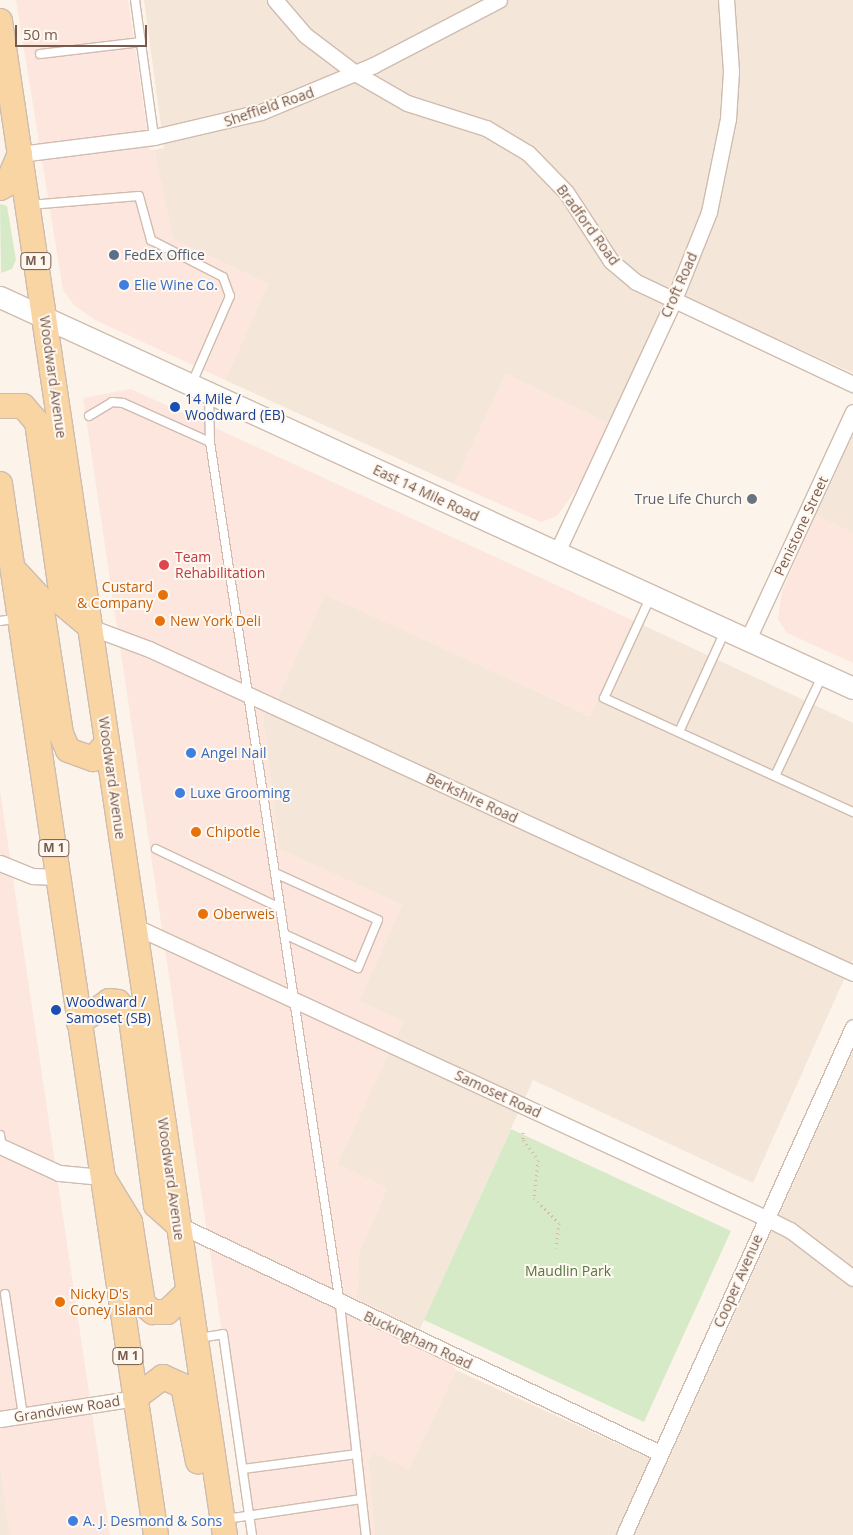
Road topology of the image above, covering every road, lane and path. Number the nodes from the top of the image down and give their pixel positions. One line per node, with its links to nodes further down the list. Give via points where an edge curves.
1 (135, 0): 6 (lane)
2 (275, 0): 8 (street, Bradford Road, via 305,35)
3 (498, 0): 8 (street, Sheffield Road)
4 (726, 0): 14 (street, Croft Road, via 731,71 721,168 702,231)
5 (0, 21): 10 (main road, Woodward Avenue / M 1)
6 (141, 42): 7 (lane); 9 (lane)
7 (40, 54)
8 (355, 74): 9 (street, Sheffield Road, via 261,112); 14 (street, Bradford Road, via 407,102 486,128 528,153 566,192 611,261 636,282)
9 (154, 137): 10 (street, Sheffield Road)
10 (20, 154): 11 (main road, via 7,184); 12 (main road, Woodward Avenue / M 1)
11 (0, 188)
12 (27, 205): 15 (main road, Woodward Avenue / M 1); 17 (lane, via 139,196 154,244 223,277 230,296)
13 (0, 297): 15 (main road, East 14 Mile Road)
14 (673, 302): 16 (street, Bradford Road); 23 (street, Croft Road)
15 (45, 318): 17 (main road, East 14 Mile Road); 27 (main road, Woodward Avenue / M 1)
16 (853, 384)
17 (200, 390): 21 (lane); 23 (main road, East 14 Mile Road)
18 (0, 406): 27 (main road, via 23,406 37,422 63,604)
19 (853, 412): 29 (street, Penistone Street)
20 (89, 416): 21 (lane, via 112,402 123,403)
21 (210, 442): 32 (lane)
22 (0, 484): 24 (main road, M 1)
23 (557, 552): 25 (main road, East 14 Mile Road)
24 (7, 572): 26 (main road, M 1); 34 (main road, via 40,598 61,734 68,750 84,760 93,759)
25 (651, 596): 28 (main road, East 14 Mile Road); 33 (lane, via 604,698)
26 (10, 619): 40 (main road, M 1)
27 (90, 627): 32 (street, Berkshire Road); 34 (main road, Woodward Avenue / M 1)
28 (726, 629): 29 (main road, East 14 Mile Road); 33 (lane)
29 (748, 639): 30 (main road, East 14 Mile Road)
30 (823, 674): 31 (main road, East 14 Mile Road); 35 (lane)
31 (853, 688)
32 (248, 695): 39 (lane); 44 (street, Berkshire Road)
33 (679, 732): 35 (lane)
34 (107, 743): 42 (main road, Woodward Avenue / M 1)
35 (776, 776): 36 (lane)
36 (853, 812)
37 (156, 849): 41 (lane)
38 (0, 863): 40 (street, via 33,876)
39 (275, 873): 41 (lane); 43 (lane, via 378,920 358,968)
40 (59, 877): 46 (main road, M 1)
41 (280, 908): 43 (lane)
42 (134, 926): 45 (street, Samoset Road); 52 (main road, Woodward Avenue / M 1)
43 (284, 934): 45 (lane)
44 (853, 973)
45 (294, 999): 51 (street, Samoset Road); 57 (lane)
46 (79, 1024): 50 (main road, M 1); 52 (main road, via 109,1001 118,1002 131,1018 156,1205)
47 (853, 1027): 51 (street, Cooper Avenue)
48 (523, 1132): 53 (path, via 523,1140 538,1160 534,1198 560,1223)
49 (1, 1143): 50 (street, via 59,1173)
50 (103, 1177): 55 (main road, via 130,1222 143,1304 153,1312 167,1312); 59 (main road, M 1)
51 (766, 1218): 54 (street, Samoset Road, via 802,1239); 62 (street, Cooper Avenue)
52 (177, 1224): 55 (main road, Woodward Avenue / M 1); 57 (street, Buckingham Road)
53 (556, 1248)
54 (853, 1278)
55 (188, 1292): 58 (main road, Woodward Avenue / M 1)
56 (4, 1294): 60 (lane)
57 (340, 1304): 62 (street, Buckingham Road); 63 (lane)
58 (195, 1339): 64 (lane, via 223,1334); 67 (main road, Woodward Avenue / M 1)
59 (135, 1398): 60 (street, Grandview Road); 67 (main road, via 163,1377 183,1386 210,1524); 68 (main road, M 1)
60 (24, 1416): 61 (street, Grandview Road)
61 (0, 1419)
62 (660, 1453): 71 (street, Cooper Avenue)
63 (357, 1454): 64 (lane); 65 (lane)
64 (243, 1469): 66 (lane)
65 (362, 1499): 66 (lane); 70 (lane)
66 (250, 1516): 67 (lane); 69 (lane)
67 (222, 1530)
68 (156, 1535)
69 (252, 1535)
70 (366, 1535)
71 (624, 1535)

